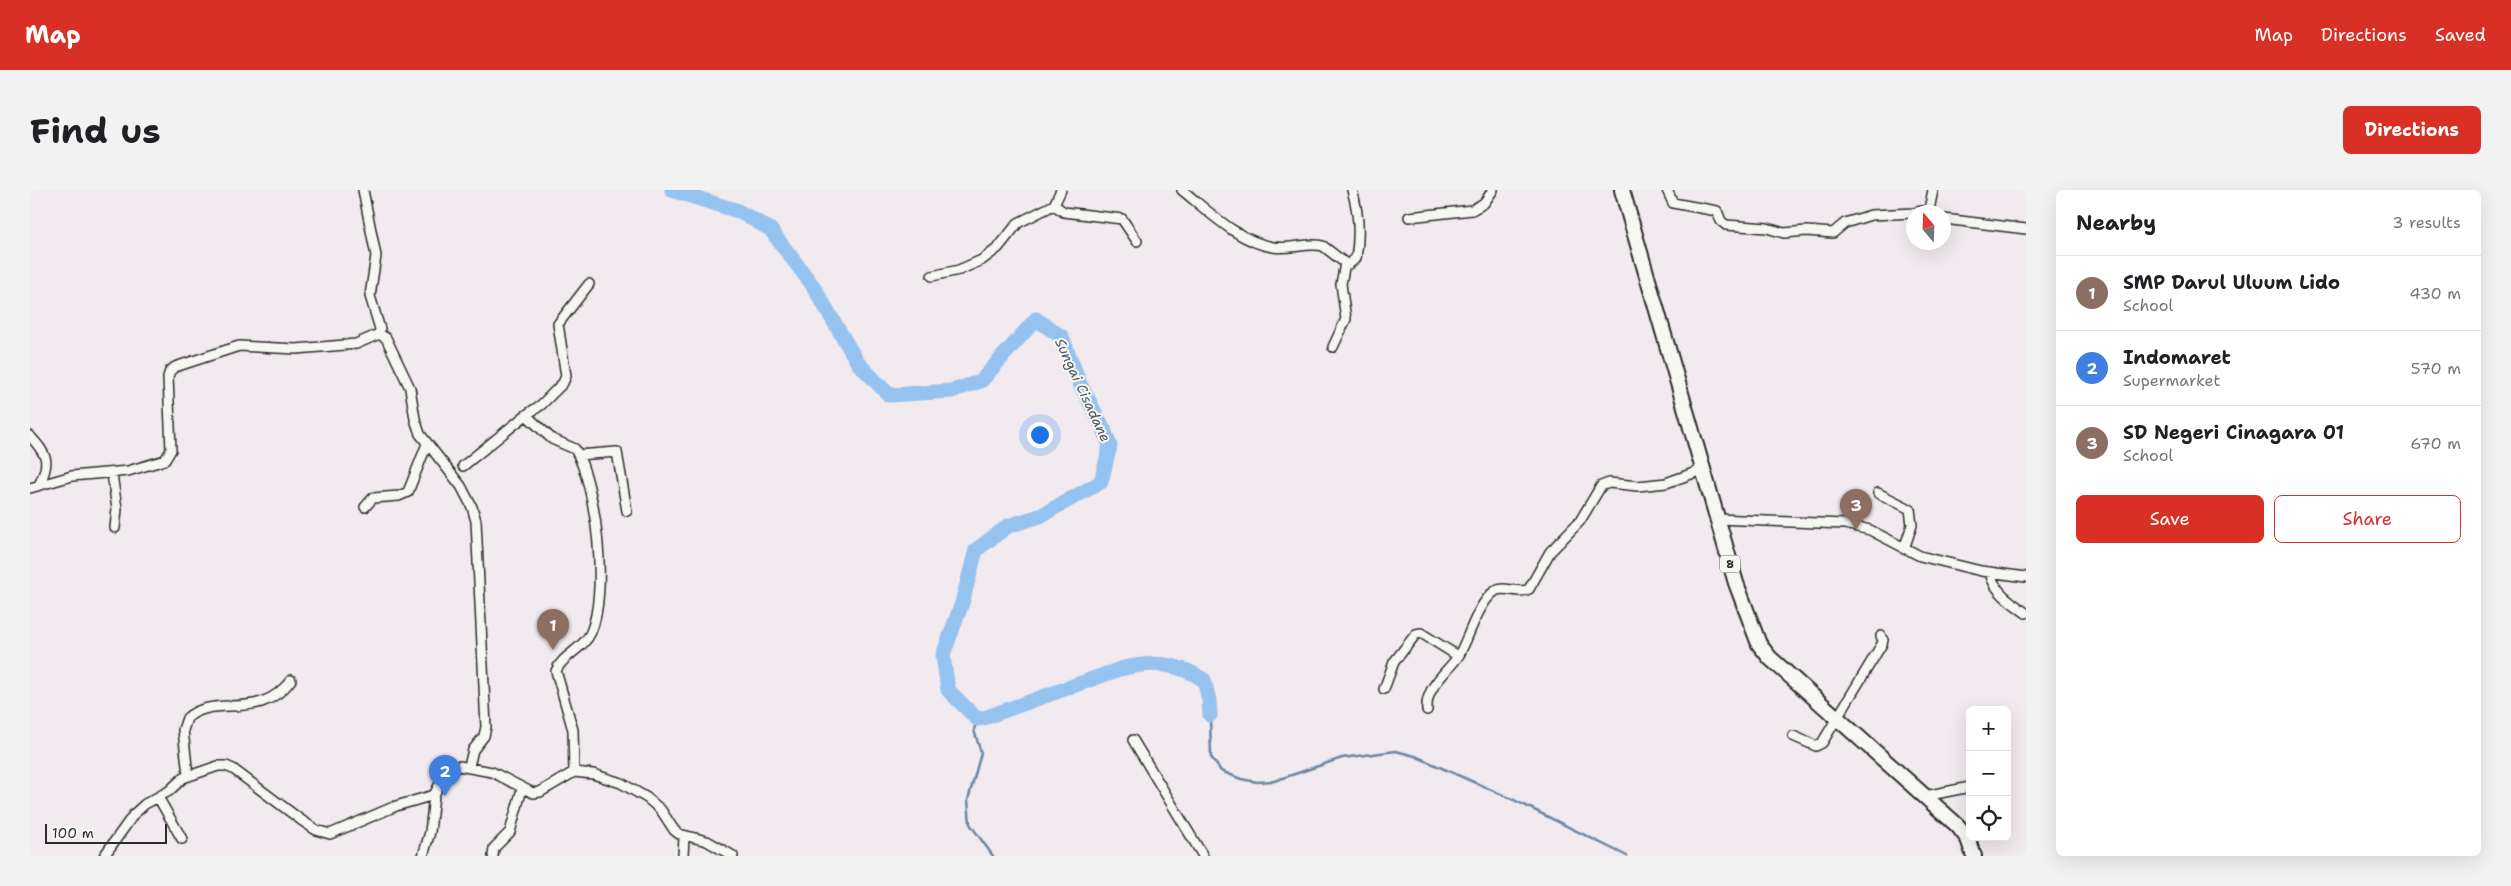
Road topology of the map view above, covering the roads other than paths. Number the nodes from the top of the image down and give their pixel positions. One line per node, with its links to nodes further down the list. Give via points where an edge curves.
1 (363, 190): 19 (street, via 375,246 376,263 370,296)
2 (1061, 190): 9 (street)
3 (1182, 190): 16 (street, via 1214,216 1255,242 1274,247 1323,246)
4 (1352, 190): 16 (street, via 1358,213 1358,239 1356,258 1352,263)
5 (1494, 190): 12 (street, via 1472,210)
6 (1624, 190): 26 (highway, 8)
7 (1667, 190): 11 (street, via 1673,202 1717,211 1726,225 1767,228 1784,233 1833,233 1845,223 1871,215)
8 (1933, 190): 10 (street)
9 (1054, 205): 15 (street, via 1064,212 1122,219); 17 (street, via 1018,222 998,248 982,260 960,270)
10 (1930, 205)
11 (1906, 214)
12 (1409, 217)
13 (1951, 220): 14 (street)
14 (2026, 229)
15 (1137, 241)
16 (1345, 263): 20 (street, via 1341,284 1346,319)
17 (932, 276)
18 (589, 284): 21 (street, via 558,324 567,368 563,383)
19 (380, 334): 23 (street, via 386,338 408,383 416,424); 27 (street, via 345,345 296,349 239,346 175,367 168,377 169,456 158,464)
20 (1333, 347)
21 (526, 415): 24 (street, via 548,436 571,446); 25 (street)
22 (30, 436): 28 (street, via 46,460 47,468)
23 (427, 444): 31 (street, via 408,492 374,498); 47 (street, via 461,486 476,521 486,727)
24 (578, 455): 32 (street, via 618,452); 48 (street, via 597,525 598,604 588,638 556,671 573,730)
25 (464, 466)
26 (1702, 470): 33 (highway, 8); 40 (street, via 1666,483 1638,486 1608,483 1601,486 1580,521 1550,552 1533,585 1524,592 1502,589 1492,594)
27 (112, 474): 28 (street, via 72,476); 34 (street, via 117,509)
28 (40, 485): 29 (street)
29 (30, 488)
30 (1878, 493): 35 (street, via 1910,509 1912,525)
31 (365, 506)
32 (628, 510)
33 (1716, 519): 35 (street, via 1845,524 1870,530); 44 (highway, 8, via 1759,644 1770,658)
34 (115, 528)
35 (1904, 549): 36 (street)
36 (1990, 572): 37 (street); 38 (street, via 1995,586)
37 (2026, 577)
38 (2026, 613)
39 (1880, 636): 44 (street, via 1882,644)
40 (1458, 656): 42 (street, via 1421,633 1416,634 1394,662); 43 (street, via 1431,690)
41 (291, 680): 49 (street, via 267,700 237,707 207,708 187,718 183,730)
42 (1384, 689)
43 (1426, 710)
44 (1838, 717): 45 (street, via 1818,746); 53 (highway, 8)
45 (1793, 736)
46 (1133, 740): 62 (street)
47 (469, 766): 51 (street, via 501,776); 52 (street, via 459,766 446,772)
48 (574, 772): 51 (street, via 540,792); 55 (street, via 598,775 627,786 654,803 674,830)
49 (188, 775): 52 (street, via 218,766 230,767 301,820 327,833); 54 (street)
50 (1966, 788): 53 (street)
51 (522, 789): 59 (street, via 510,832 494,848)
52 (434, 795): 58 (street, via 430,832)
53 (1925, 796): 63 (highway, 8, via 1958,826 1968,839)
54 (158, 797): 56 (street); 57 (street, via 134,814)
55 (684, 837): 60 (street); 61 (street, via 707,841)
56 (182, 840)
57 (104, 856)
58 (423, 856)
59 (493, 856)
60 (683, 856)
61 (733, 856)
62 (1203, 856)
63 (1974, 856)

